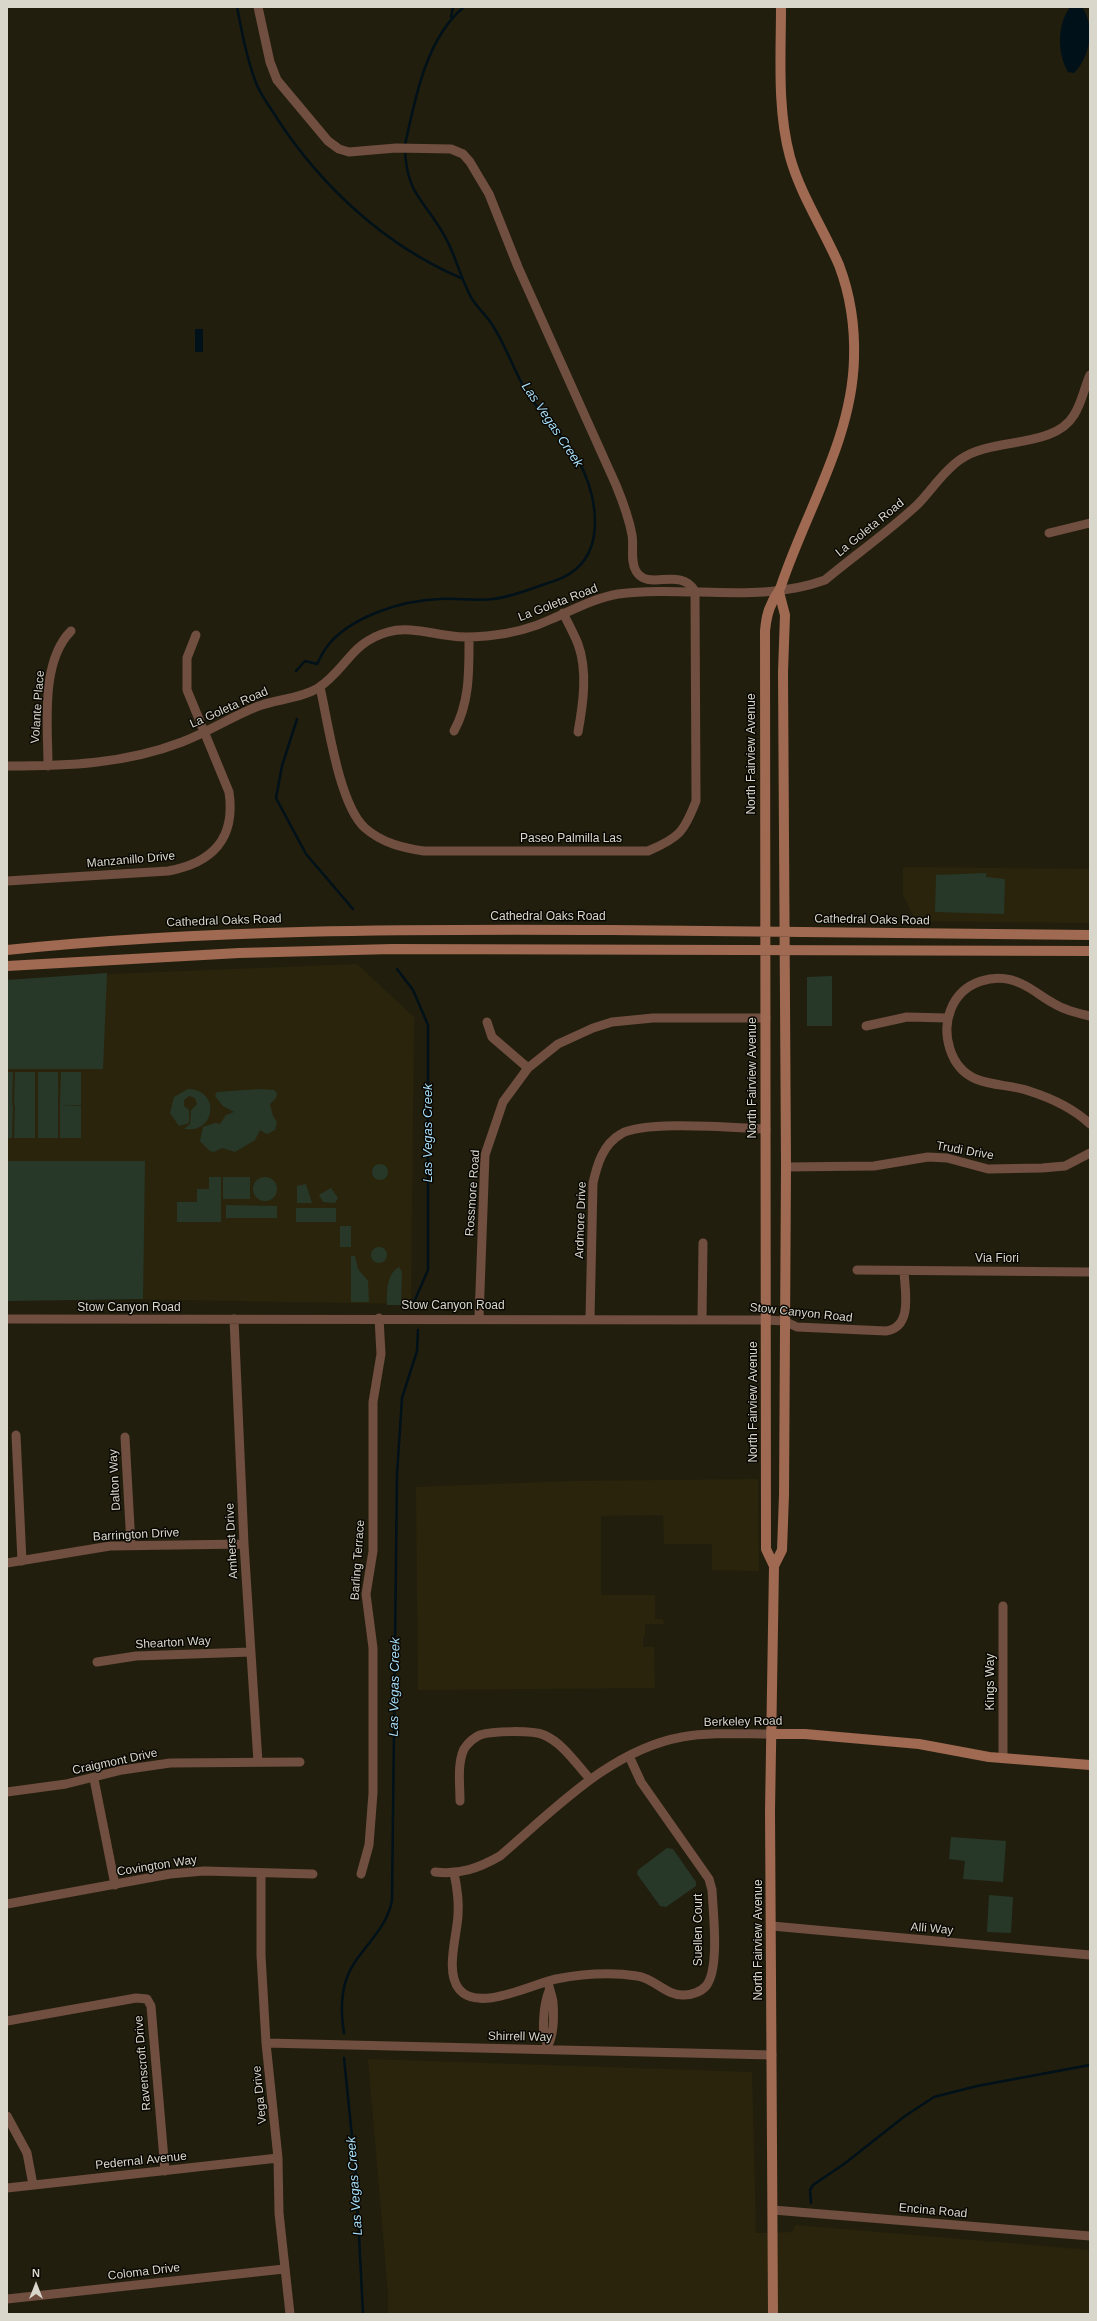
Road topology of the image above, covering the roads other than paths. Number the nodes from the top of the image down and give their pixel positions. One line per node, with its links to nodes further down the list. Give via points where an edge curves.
1 (258, 7): 6 (street, via 270,62 277,80 328,142 349,152 396,148 451,149 463,154 470,162 489,194 518,267 616,486 633,536 633,561 636,571 648,579 682,579 690,582)
2 (781, 7): 7 (main road, North Fairview Avenue, via 784,130 790,158 804,198 839,266 852,317 854,358 846,419)
3 (1090, 375): 7 (street, La Goleta Road, via 1075,414 1055,433 976,451 962,458 950,467 916,506 825,580 807,587)
4 (1090, 523): 5 (street)
5 (1049, 533)
6 (695, 591): 7 (street, La Goleta Road); 8 (street, La Goleta Road, via 618,594); 12 (street, Paseo Palmilla Las, via 696,801 682,831 671,842 648,851 424,850 390,843 364,827 350,804 338,772)
7 (779, 592): 19 (main road, North Fairview Avenue, via 772,601 767,615 765,646); 20 (main road, North Fairview Avenue, via 785,615)
8 (563, 613): 11 (street, La Goleta Road, via 512,632); 15 (street, via 579,645 582,667 583,699)
9 (71, 631): 17 (street, Volante Place, via 62,641 54,657 50,680)
10 (196, 634): 13 (street, Manzanillo Drive, via 187,658 187,690)
11 (469, 637): 12 (street, La Goleta Road, via 408,630 390,631 371,638 355,649); 14 (street, via 467,693 462,716)
12 (320, 687): 13 (street, La Goleta Road, via 258,706)
13 (204, 732): 17 (street, La Goleta Road, via 160,750 129,758 81,765); 18 (street, Manzanillo Drive, via 229,792 231,810 229,825 222,840 202,860 188,867 168,871)
14 (454, 732)
15 (578, 732)
16 (7, 766): 17 (street, La Goleta Road)
17 (48, 766)
18 (7, 881)
19 (766, 931): 20 (main road, Cathedral Oaks Road); 22 (main road, Cathedral Oaks Road, via 486,929 238,933 102,940); 23 (main road, North Fairview Avenue)
20 (784, 931): 21 (main road, Cathedral Oaks Road); 24 (main road, North Fairview Avenue)
21 (1090, 935)
22 (7, 950)
23 (766, 950): 24 (main road); 26 (main road, via 374,949 239,953); 28 (main road, North Fairview Avenue)
24 (784, 950): 25 (main road); 36 (main road, North Fairview Avenue)
25 (1090, 951)
26 (7, 966)
27 (1090, 1016): 29 (street, via 1074,1013 1053,1004 1022,983 998,978 973,984 962,992 952,1004)
28 (766, 1018): 32 (street, Rossmore Road, via 653,1018 612,1022 558,1044); 34 (main road, North Fairview Avenue)
29 (947, 1018): 31 (street, via 907,1017); 33 (street, via 946,1036 961,1068 986,1082 1017,1088 1047,1098 1072,1110)
30 (487, 1022): 32 (street, via 492,1037)
31 (866, 1026)
32 (528, 1068): 42 (street, Rossmore Road, via 503,1102 485,1155)
33 (1090, 1124)
34 (766, 1129): 45 (street, Ardmore Drive, via 648,1127 621,1134 611,1142 597,1166 594,1183); 47 (main road, North Fairview Avenue)
35 (1090, 1153): 36 (street, Trudi Drive, via 1079,1161 1065,1166 1042,1168 988,1168 947,1158 928,1157 874,1166)
36 (786, 1167): 48 (main road, North Fairview Avenue)
37 (703, 1243): 46 (street)
38 (856, 1270): 39 (street, Via Fiori)
39 (904, 1271): 40 (street, Via Fiori); 48 (street, Stow Canyon Road, via 905,1314 904,1320 896,1328 886,1331 842,1330 797,1327)
40 (1090, 1272)
41 (379, 1318): 42 (street, Stow Canyon Road); 44 (street, Stow Canyon Road); 73 (street, Barling Terrace, via 381,1354 373,1402 373,1551 366,1594 373,1648 373,1794 369,1845)
42 (479, 1318): 45 (street, Stow Canyon Road)
43 (7, 1319): 44 (street, Stow Canyon Road)
44 (234, 1319): 51 (street, Amherst Drive)
45 (590, 1319): 46 (street, Stow Canyon Road)
46 (702, 1319): 47 (street, Stow Canyon Road)
47 (767, 1320): 48 (street, Stow Canyon Road); 55 (main road, North Fairview Avenue, via 766,1549)
48 (784, 1321): 55 (main road, North Fairview Avenue, via 782,1550)
49 (16, 1435): 53 (street)
50 (125, 1437): 52 (street, Dalton Way)
51 (244, 1544): 52 (street, Barrington Drive); 57 (street, Amherst Drive)
52 (131, 1545): 53 (street, Barrington Drive, via 110,1546)
53 (22, 1561): 54 (street, Barrington Drive)
54 (7, 1563)
55 (774, 1566): 59 (main road, North Fairview Avenue)
56 (1002, 1606): 61 (street, Kings Way)
57 (250, 1652): 58 (street, Shearton Way, via 136,1656); 62 (street, Amherst Drive)
58 (98, 1662)
59 (771, 1734): 60 (street, Berkeley Road, via 709,1734 681,1737); 61 (main road, Berkeley Road, via 805,1734 925,1744 974,1755); 76 (main road, North Fairview Avenue)
60 (629, 1756): 66 (street, Berkeley Road); 78 (street, Suellen Court, via 641,1782 709,1879 712,1890 711,1975 706,1986 698,1992 684,1995 670,1992 639,1976 575,1976)
61 (1003, 1758): 64 (main road, Berkeley Road)
62 (258, 1762): 63 (street, Craigmont Drive); 65 (street, Craigmont Drive, via 170,1763 122,1770)
63 (300, 1762)
64 (1090, 1765)
65 (94, 1779): 67 (street, Craigmont Drive); 74 (street)
66 (590, 1779): 68 (street, via 564,1751 544,1735 533,1732 488,1734 470,1741 464,1750 460,1768); 71 (street, Berkeley Road, via 500,1856 471,1870)
67 (7, 1791)
68 (460, 1801)
69 (435, 1872): 71 (street, Berkeley Road)
70 (261, 1873): 72 (street, Covington Way); 74 (street, Covington Way, via 204,1871); 80 (street, Vega Drive, via 261,1955)
71 (454, 1873): 78 (street, Suellen Court, via 458,1914 452,1974 459,1990 469,1997 494,1997 512,1994)
72 (313, 1874)
73 (361, 1874)
74 (115, 1884): 75 (street, Covington Way)
75 (7, 1904)
76 (772, 1926): 77 (street, Alli Way); 82 (main road, North Fairview Avenue)
77 (1090, 1955)
78 (548, 1981): 81 (street, via 544,2023 544,2038)
79 (7, 2021): 85 (street, Ravenscroft Drive, via 136,1998 147,1999 151,2006)
80 (266, 2043): 81 (street, Shirrell Way); 84 (street, Vega Drive)
81 (548, 2048): 82 (street, Shirrell Way)
82 (772, 2056): 88 (main road, North Fairview Avenue)
83 (7, 2116): 86 (street, via 27,2153)
84 (278, 2158): 85 (street, Pedernal Avenue); 90 (street, Vega Drive)
85 (164, 2171): 86 (street, Pedernal Avenue)
86 (33, 2185): 87 (street, Pedernal Avenue)
87 (7, 2188)
88 (774, 2210): 89 (street, Encina Road); 93 (main road, North Fairview Avenue)
89 (1090, 2236)
90 (284, 2269): 91 (street, Coloma Drive); 92 (street, Vega Drive)
91 (7, 2300)
92 (290, 2314)
93 (773, 2314)

